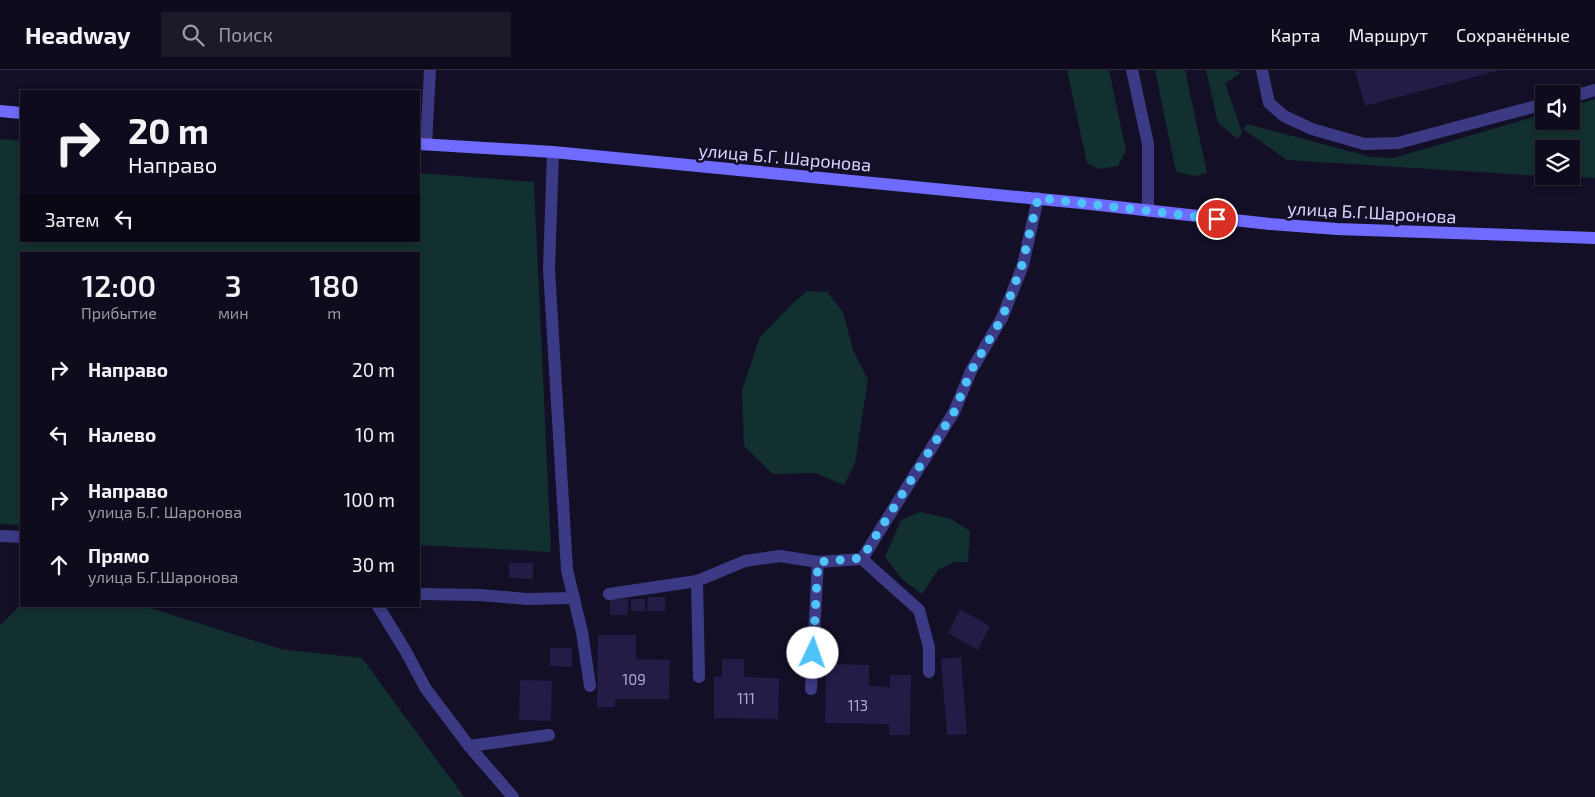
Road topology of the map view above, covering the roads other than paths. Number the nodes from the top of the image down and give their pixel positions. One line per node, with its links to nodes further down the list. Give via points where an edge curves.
1 (430, 70): 9 (street)
2 (1132, 70): 12 (street, via 1148,144)
3 (1262, 70): 6 (street, via 1269,103 1284,116 1312,129 1364,144 1398,144)
4 (1595, 90): 5 (street)
5 (1580, 94)
6 (1535, 106)
7 (0, 111): 8 (main road)
8 (20, 113)
9 (422, 144): 10 (main road, улица Б.Г. Шаронова)
10 (553, 152): 11 (main road, улица Б.Г. Шаронова); 21 (street, via 549,269 567,570)
11 (1038, 198): 12 (main road, улица Б.Г. Шаронова); 16 (street, via 1022,265 1002,318 971,371 954,412)
12 (1148, 211): 13 (main road, улица Б.Г.Шаронова, via 1337,229)
13 (1595, 238)
14 (0, 536): 15 (street)
15 (20, 537)
16 (862, 558): 17 (street); 23 (street, via 919,610 929,648)
17 (818, 562): 18 (street, via 780,556 745,561); 26 (street)
18 (697, 581): 20 (street); 24 (street)
19 (420, 594): 21 (street)
20 (609, 594)
21 (574, 598): 25 (street)
22 (379, 607): 28 (street, via 426,689)
23 (928, 672)
24 (699, 677)
25 (590, 686)
26 (811, 689)
27 (549, 735): 28 (street)
28 (469, 746): 29 (street)
29 (513, 797)

